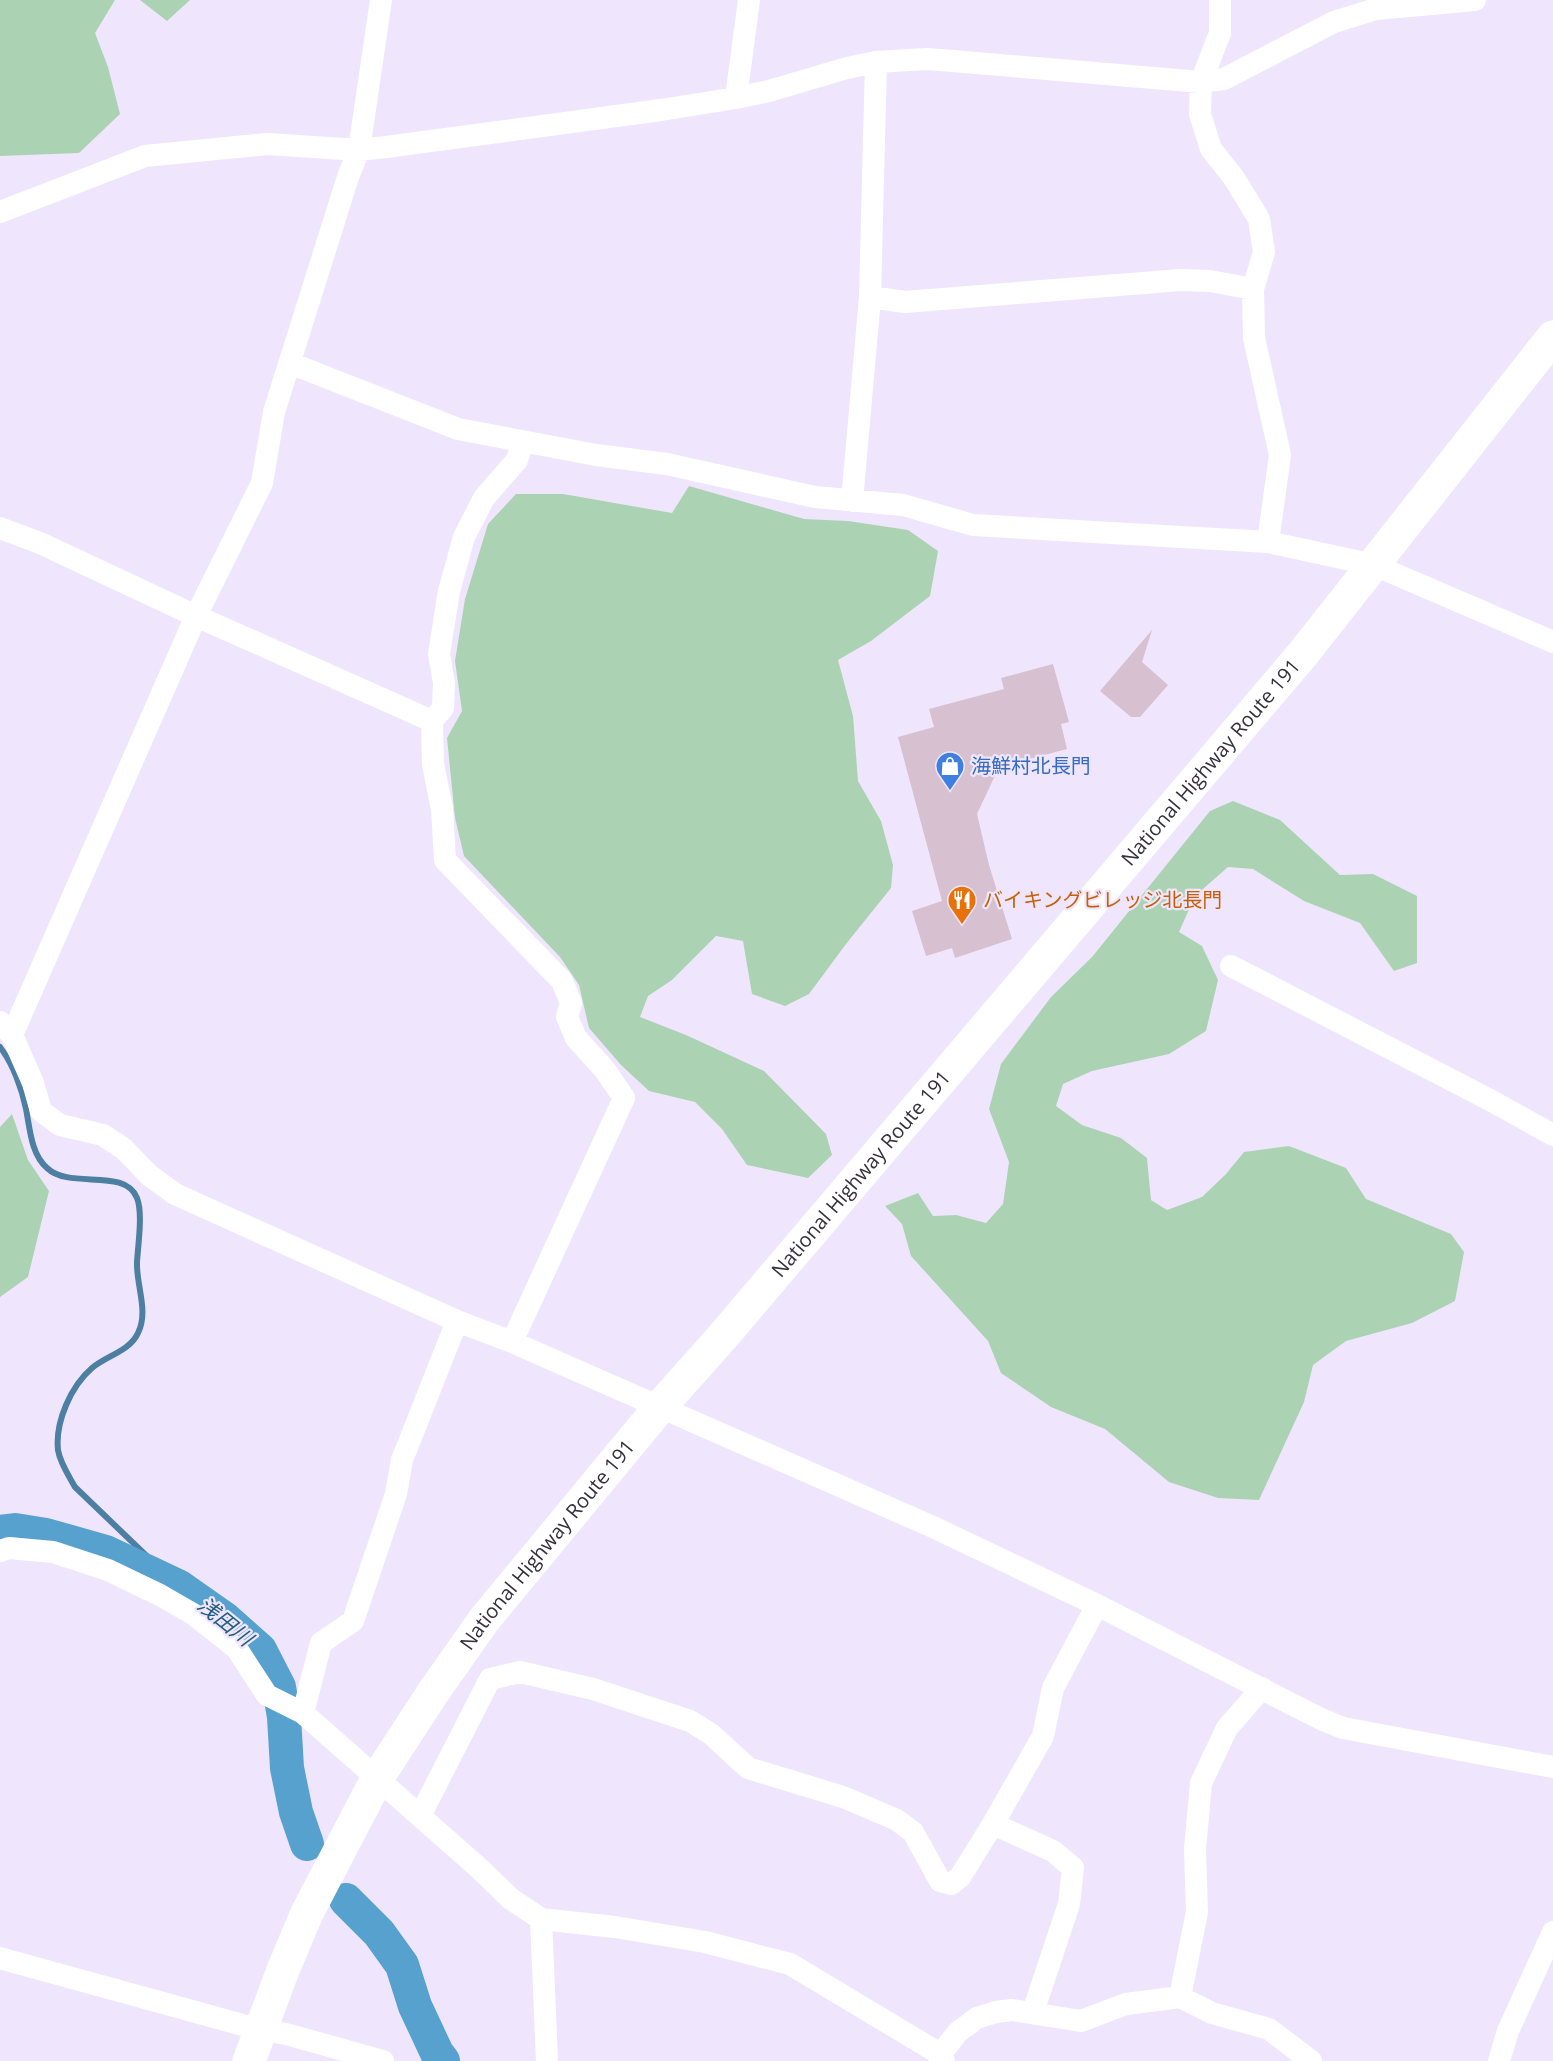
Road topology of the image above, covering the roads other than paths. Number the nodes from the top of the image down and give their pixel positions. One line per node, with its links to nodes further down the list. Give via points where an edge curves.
1 (381, 0): 8 (street)
2 (749, 0): 7 (street)
3 (1220, 0): 6 (street, via 1220,33)
4 (1475, 0): 6 (street, via 1365,12 1334,22 1224,79)
5 (876, 62): 6 (street, via 928,59); 7 (street); 11 (street)
6 (1201, 82): 10 (street, via 1200,114 1211,149 1259,219 1264,252)
7 (736, 98): 8 (street)
8 (359, 150): 9 (street, via 268,144 145,156); 13 (street)
9 (0, 212)
10 (1253, 290): 11 (street, via 1181,280 905,302); 17 (street, via 1254,338 1280,455)
11 (870, 297): 15 (street)
12 (1553, 337): 18 (highway, National Highway Route 191)
13 (290, 363): 14 (street, via 458,429); 19 (street, via 274,412 262,483)
14 (523, 442): 15 (street, via 667,464 804,495); 21 (street, via 517,460 484,498 464,537 449,591 439,654 443,708)
15 (852, 501): 17 (street, via 903,505 973,525)
16 (0, 528): 19 (street)
17 (1268, 542): 18 (street)
18 (1374, 565): 20 (street); 27 (highway, National Highway Route 191)
19 (196, 616): 21 (street); 23 (street)
20 (1553, 642)
21 (432, 721): 26 (street, via 433,764 442,809 445,860 562,981 571,1004 567,1017 576,1038 624,1098)
22 (1232, 966): 24 (street)
23 (6, 1029): 25 (street, via 33,1083 41,1111 60,1125 103,1135 175,1194)
24 (1553, 1135)
25 (458, 1321): 26 (street); 31 (street, via 402,1460 396,1494 353,1621 321,1643)
26 (512, 1342): 27 (street)
27 (659, 1408): 29 (street, via 933,1527); 33 (highway, National Highway Route 191, via 484,1620)
28 (0, 1551): 31 (street, via 9,1548 53,1552 108,1570 159,1595 193,1614 237,1648 267,1695)
29 (1097, 1605): 30 (street); 35 (street, via 1053,1689 1043,1736)
30 (1262, 1688): 32 (street, via 1343,1728); 39 (street, via 1227,1728 1201,1784 1194,1849 1197,1912)
31 (291, 1707): 33 (street)
32 (1553, 1767)
33 (378, 1777): 34 (street); 41 (highway, National Highway Route 191, via 307,1913)
34 (420, 1816): 35 (street, via 490,1679 519,1672 593,1689 690,1721 711,1734 748,1768 843,1797 897,1820 913,1832 940,1881 951,1884 960,1876); 36 (street, via 511,1899)
35 (993, 1824): 40 (street, via 1053,1851 1073,1868 1070,1904)
36 (541, 1919): 42 (street, via 705,1942 790,1964); 45 (street)
37 (1553, 1932): 47 (street, via 1508,2031)
38 (0, 1958): 41 (street)
39 (1180, 1997): 40 (street, via 1126,2004 1081,2021); 46 (street, via 1212,2013 1269,2030)
40 (1033, 2012): 42 (street, via 1012,2010 977,2018 958,2032)
41 (261, 2030): 43 (highway, National Highway Route 191); 44 (street)
42 (941, 2058)
43 (249, 2061)
44 (382, 2061)
45 (547, 2061)
46 (1311, 2061)
47 (1499, 2061)

